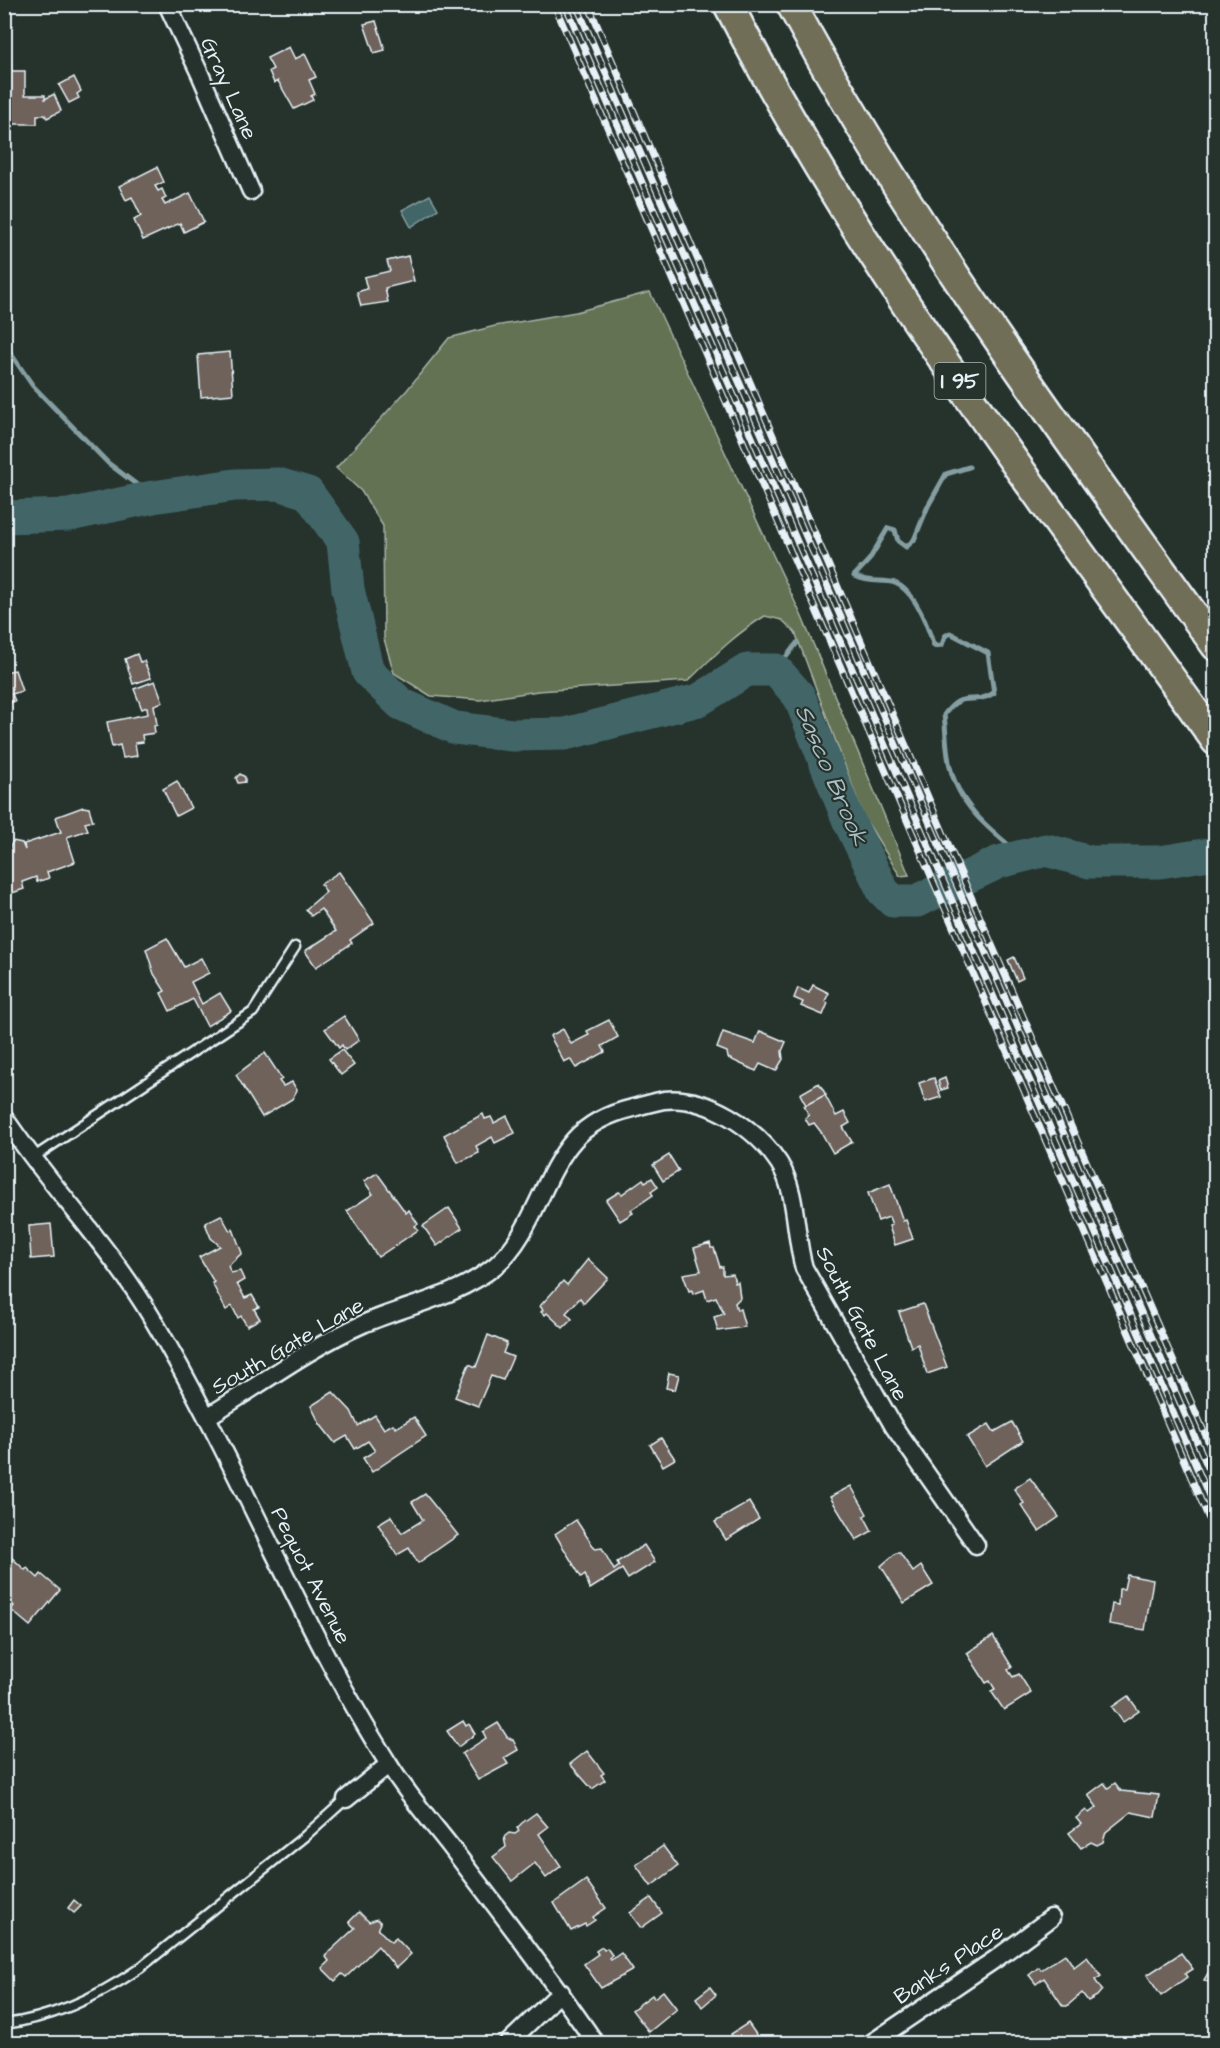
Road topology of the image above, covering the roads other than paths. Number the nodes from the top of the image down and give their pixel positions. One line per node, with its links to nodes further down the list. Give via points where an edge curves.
1 (167, 4): 4 (street, Gray Lane)
2 (728, 4): 6 (highway, I 95, via 829,183 900,295)
3 (791, 4): 5 (highway, I 95, via 871,145 942,258)
4 (251, 191)
5 (1215, 646)
6 (1215, 741)
7 (295, 947): 9 (lane, via 253,1012)
8 (4, 1117): 9 (street, Pequot Avenue)
9 (31, 1159): 10 (street, Pequot Avenue, via 151,1314)
10 (207, 1418): 11 (street, South Gate Lane, via 361,1325 469,1284 496,1264 532,1213 574,1140 587,1128 607,1116 666,1100 696,1103 727,1114 780,1163 794,1208 804,1268 894,1427); 12 (street, Pequot Avenue, via 311,1628)
11 (976, 1545)
12 (388, 1765): 13 (street); 15 (street, Pequot Avenue)
13 (346, 1799): 16 (lane, via 306,1836 112,1988 69,2008)
14 (1051, 1918): 19 (street, Banks Place)
15 (561, 1992): 17 (street); 18 (street, Pequot Avenue)
16 (4, 2024)
17 (507, 2043)
18 (596, 2043)
19 (870, 2043)

